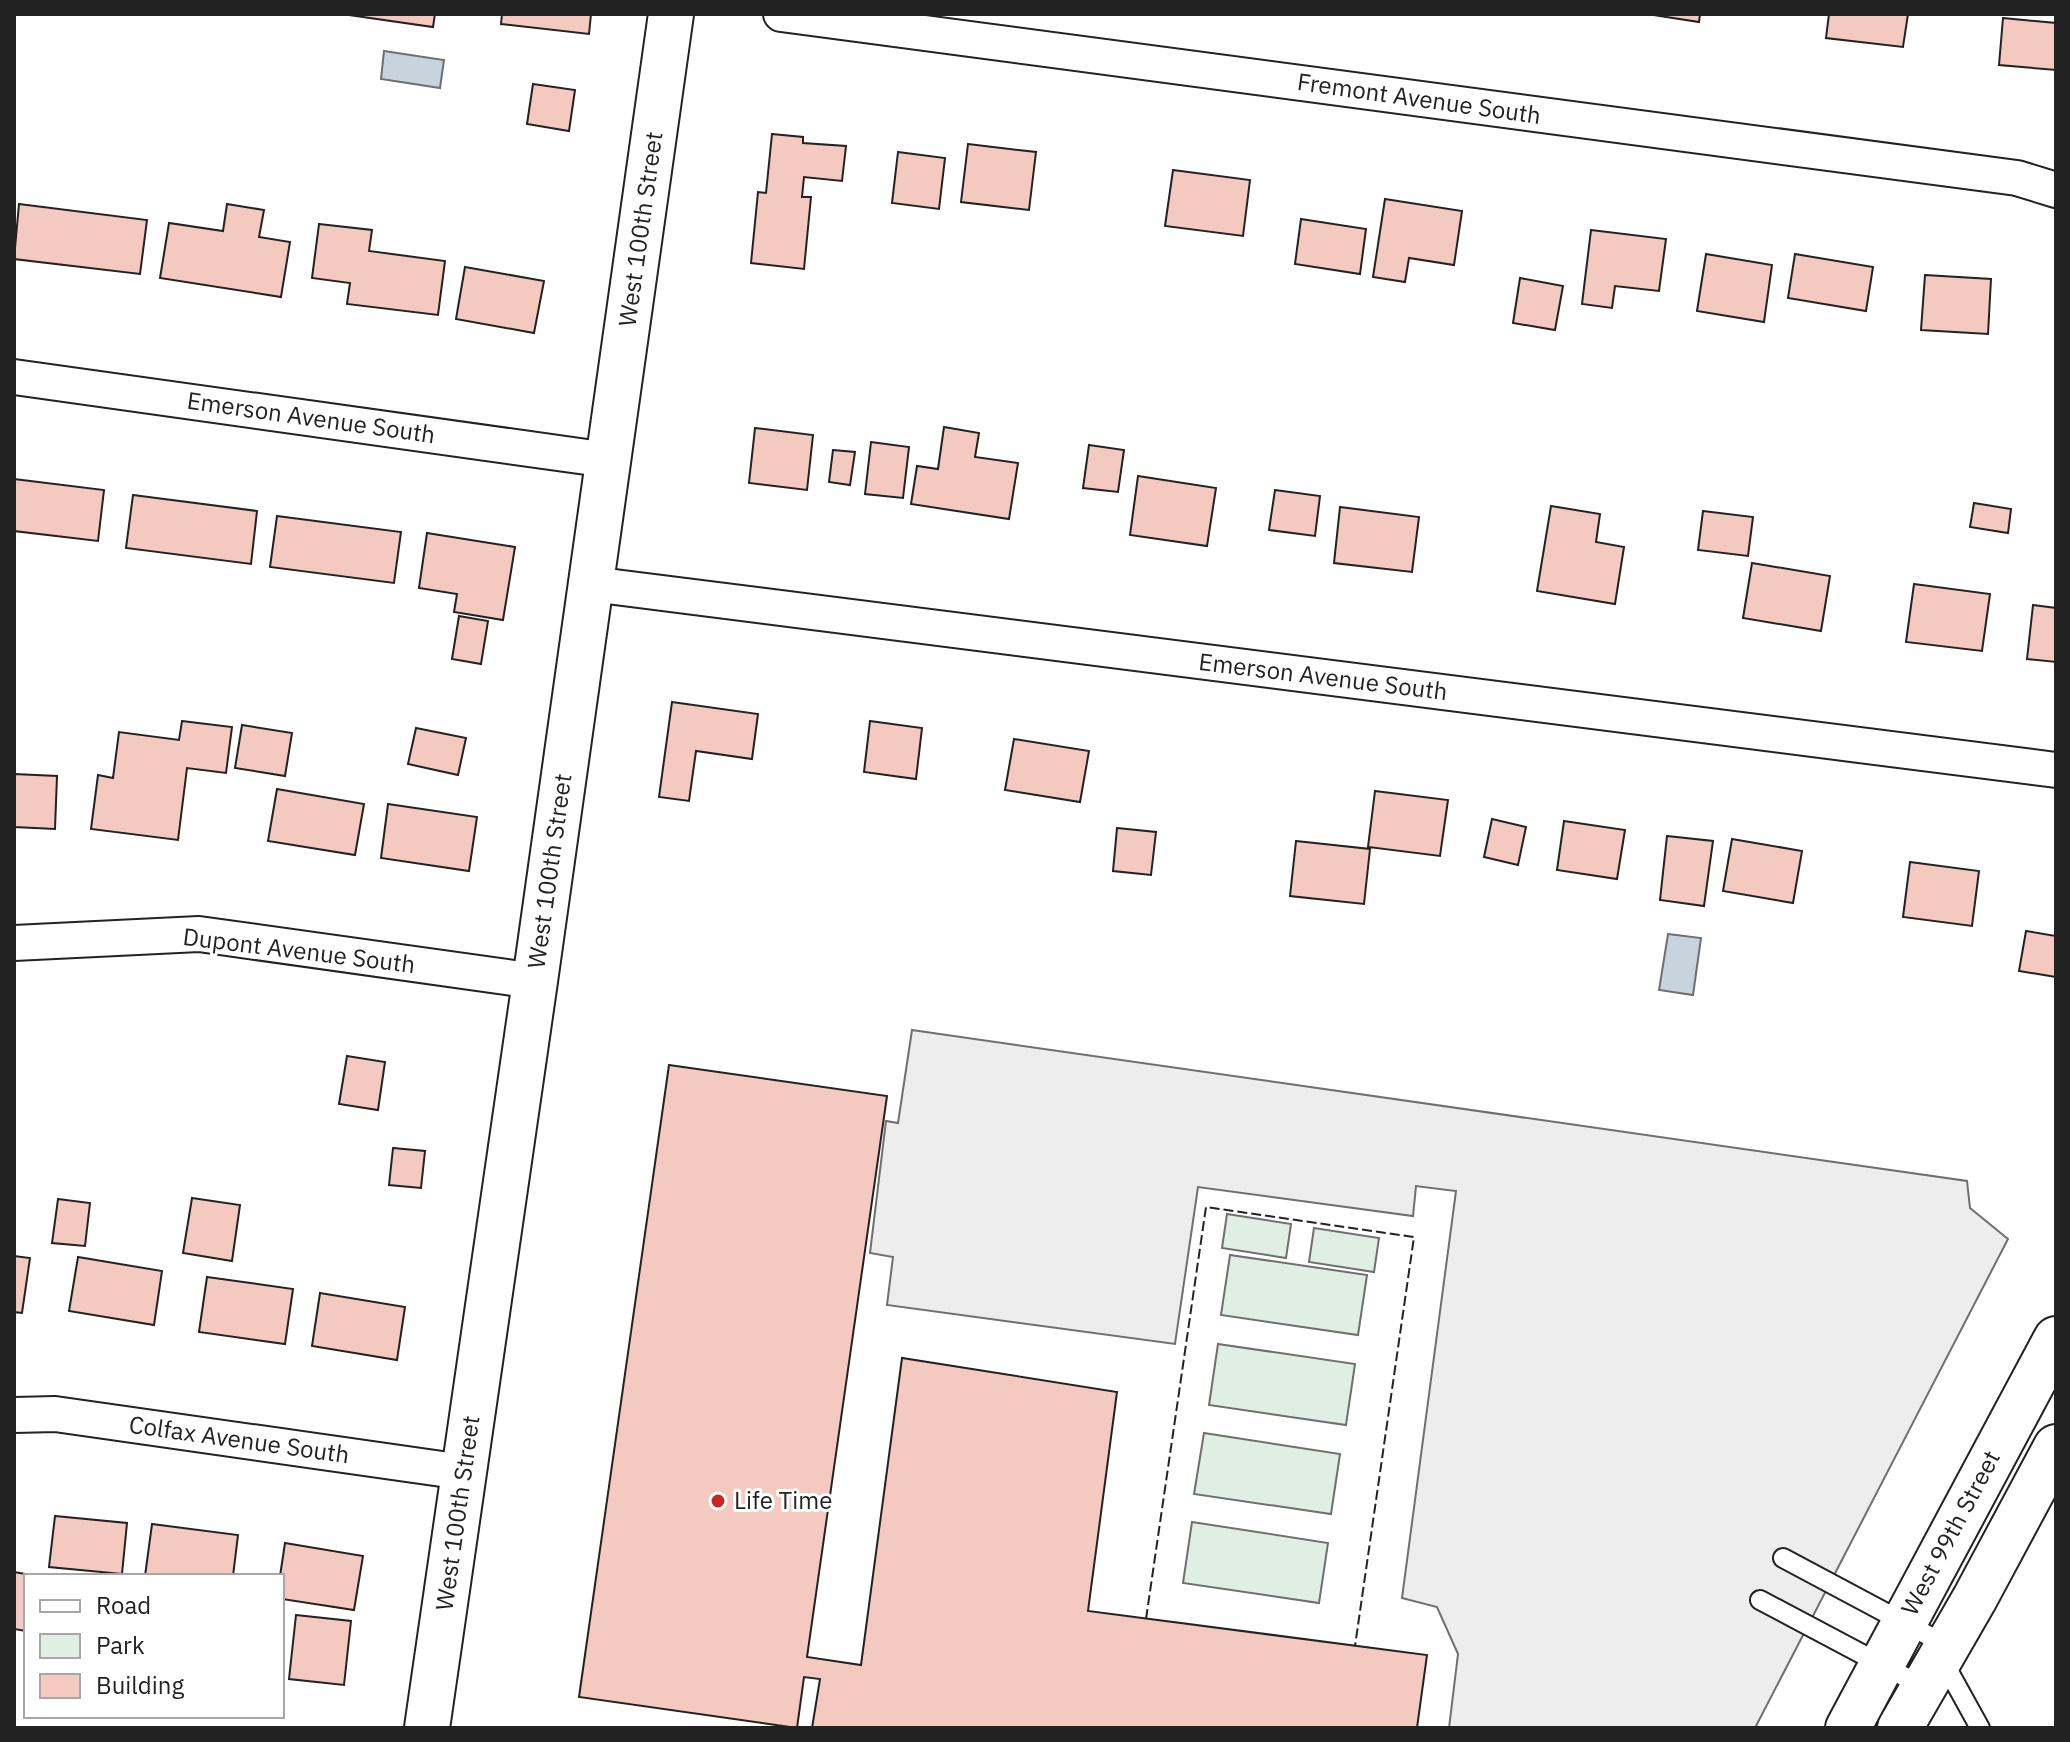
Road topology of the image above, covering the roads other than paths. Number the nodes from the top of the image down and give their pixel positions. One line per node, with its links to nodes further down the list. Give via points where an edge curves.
1 (671, 14): 5 (street, West 100th Street)
2 (781, 14): 3 (street, Fremont Avenue South, via 2017,178)
3 (2056, 190)
4 (14, 377): 5 (street, Emerson Avenue South)
5 (608, 460): 6 (street, West 100th Street)
6 (591, 584): 7 (street, Emerson Avenue South); 9 (street, West 100th Street)
7 (2056, 770)
8 (14, 943): 9 (street, Dupont Avenue South, via 199,934)
9 (535, 981): 13 (street, West 100th Street)
10 (2056, 1339): 16 (street, West 99th Street)
11 (14, 1415): 13 (street, Colfax Avenue South, via 55,1414)
12 (2056, 1447): 17 (street, West 99th Street)
13 (463, 1472): 19 (street, West 100th Street)
14 (1783, 1558): 16 (lane)
15 (1760, 1600): 18 (lane)
16 (1903, 1622): 17 (lane); 18 (street, West 99th Street)
17 (1937, 1663): 18 (lane); 21 (street, West 99th Street); 22 (lane)
18 (1882, 1665): 20 (street, West 99th Street)
19 (427, 1728)
20 (1848, 1728)
21 (1900, 1728)
22 (1980, 1728)

